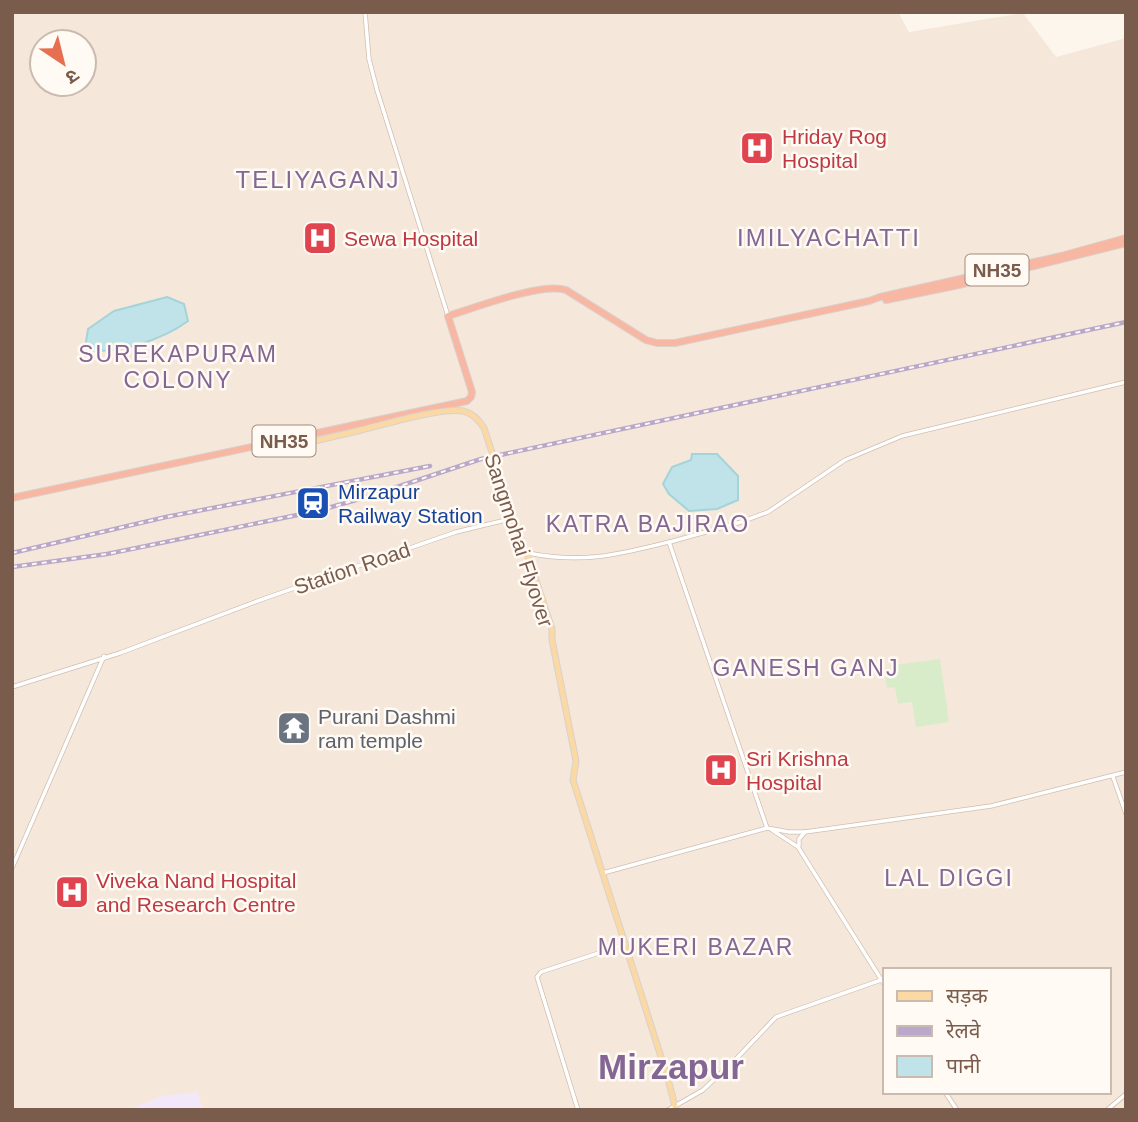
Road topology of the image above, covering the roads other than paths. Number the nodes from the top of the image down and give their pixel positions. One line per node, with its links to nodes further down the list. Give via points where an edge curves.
1 (365, 12): 3 (street, via 377,90)
2 (1126, 241): 3 (highway, NH35, via 959,285 670,344 646,340 566,290 554,288)
3 (448, 316): 5 (highway, NH35, via 472,392 470,399)
4 (1126, 382): 7 (street, via 902,436 845,460 768,512)
5 (257, 447): 6 (highway, NH35); 8 (main road, Sangmohai Flyover, bridge, via 271,451 446,411 467,411 484,428)
6 (12, 498)
7 (669, 542): 8 (street, via 589,559); 14 (street)
8 (526, 554): 9 (street, Station Road, via 513,517 507,518); 18 (main road, Sangmohai Flyover, via 552,640 576,761 573,780)
9 (104, 656): 10 (street, Station Road); 17 (street)
10 (12, 687)
11 (1126, 772): 12 (street)
12 (1113, 776): 13 (street); 15 (street, via 991,806)
13 (1126, 814)
14 (767, 828): 15 (street); 16 (street); 18 (street)
15 (805, 832): 16 (street)
16 (799, 847): 20 (street)
17 (12, 868)
18 (601, 873): 19 (main road, Sangmohai Flyover)
19 (626, 944): 23 (main road, Sangmohai Flyover); 24 (street, via 537,977)
20 (883, 982): 23 (street, via 776,1017 703,1090)
21 (946, 1094): 25 (street)
22 (1126, 1094): 26 (street)
23 (673, 1109)
24 (578, 1110)
25 (957, 1110)
26 (1107, 1110)

